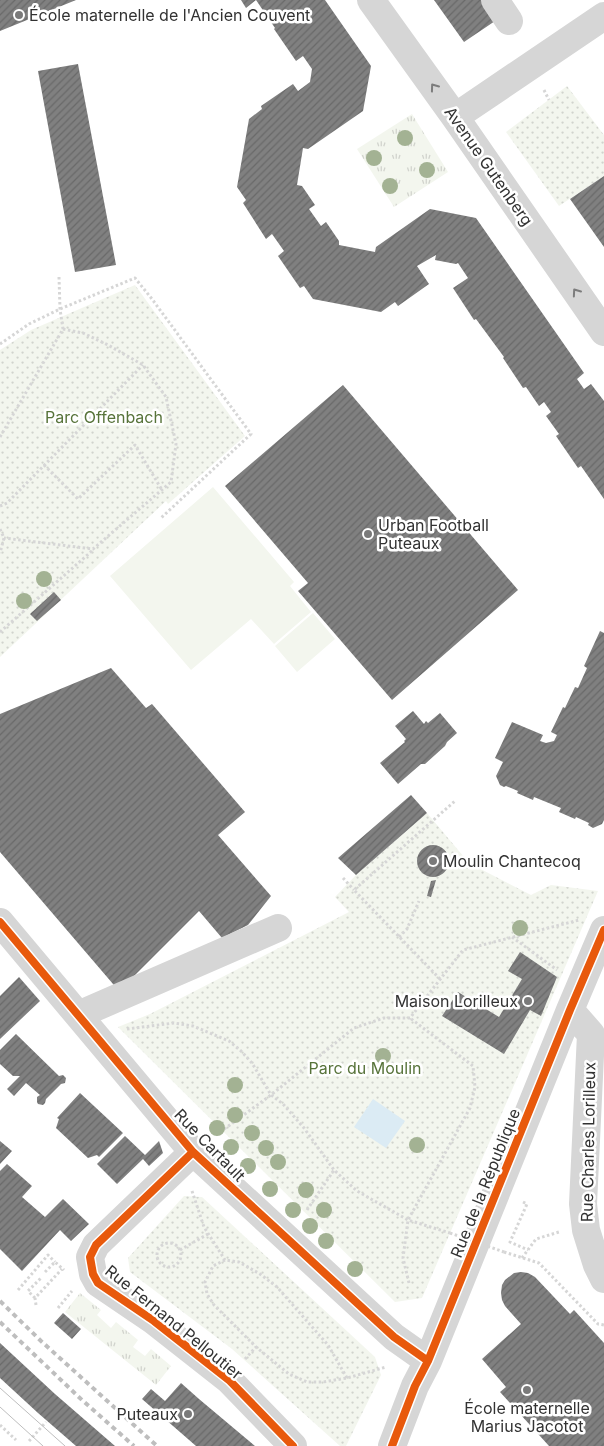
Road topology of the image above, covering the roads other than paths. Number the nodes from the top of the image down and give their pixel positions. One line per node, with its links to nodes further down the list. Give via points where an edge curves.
1 (372, 0): 3 (street, Avenue Gutenberg, one-way to 1)
2 (604, 16): 3 (street)
3 (455, 117): 4 (street, Avenue Gutenberg, one-way to 3)
4 (604, 332)
5 (594, 924): 8 (street, Rue de la République)
6 (278, 928): 9 (street)
7 (5, 939): 9 (street, Rue Cartault)
8 (570, 1010): 10 (street, Rue Charles Lorilleux); 13 (street, Rue de la République)
9 (86, 1024): 11 (street, Rue Cartault)
10 (597, 1033): 12 (street, Rue Charles Lorilleux, via 583,1204 586,1230)
11 (193, 1152): 13 (street, Rue Cartault, via 394,1338); 14 (street, Rue Fernand Pelloutier, via 96,1245 90,1257 93,1274 98,1283 154,1321 229,1380)
12 (604, 1279)
13 (428, 1361): 15 (street, Rue de la République)
14 (293, 1446)
15 (392, 1446)

